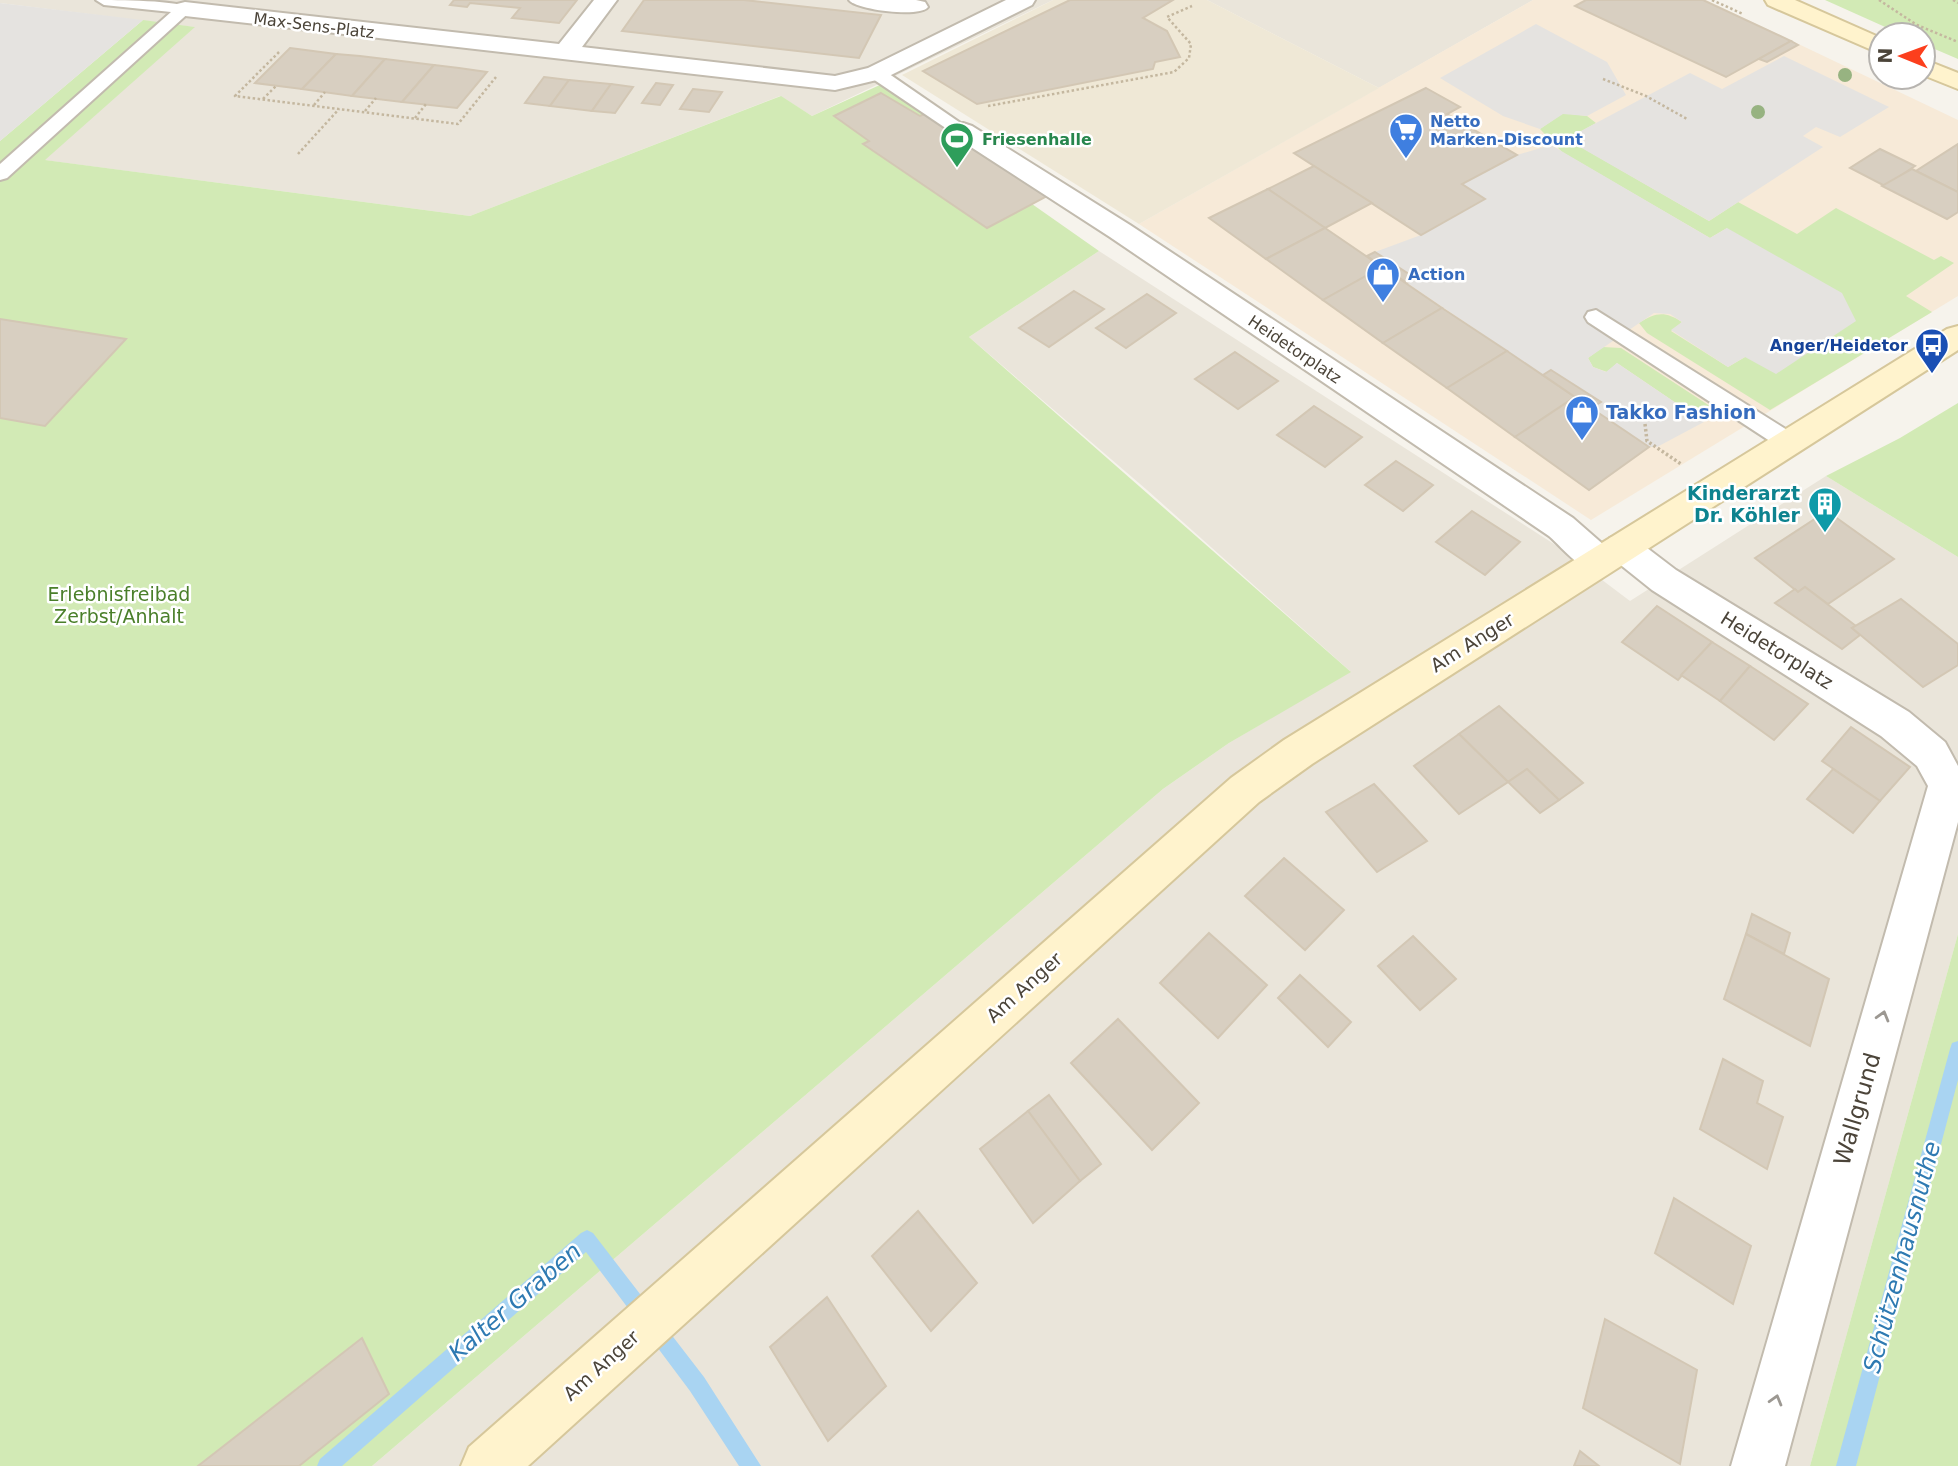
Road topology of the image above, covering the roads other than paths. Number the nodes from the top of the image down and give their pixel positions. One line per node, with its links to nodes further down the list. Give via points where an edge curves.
1 (104, 0): 6 (lane)
2 (607, 0): 9 (street)
3 (860, 0): 7 (street)
4 (1024, 0): 11 (street, Max-Sens-Platz)
5 (1776, 0): 8 (street)
6 (190, 5): 9 (street, Max-Sens-Platz); 14 (lane)
7 (916, 7)
8 (1867, 41)
9 (564, 54): 11 (street, Max-Sens-Platz, via 808,82 835,83)
10 (1937, 72): 12 (street)
11 (870, 75): 13 (lane)
12 (1958, 82)
13 (971, 119): 18 (street, Heidetorplatz, via 1120,231 1561,527)
14 (0, 174)
15 (1596, 317): 17 (lane)
16 (1958, 336): 17 (street)
17 (1787, 441): 18 (street)
18 (1611, 554): 19 (street, Heidetorplatz, via 1664,580 1895,724); 20 (street, Am Anger, via 1298,751 1245,790)
19 (1931, 754): 21 (street, Wallgrund, one-way to 19, via 1948,785)
20 (488, 1466)
21 (1758, 1466)

